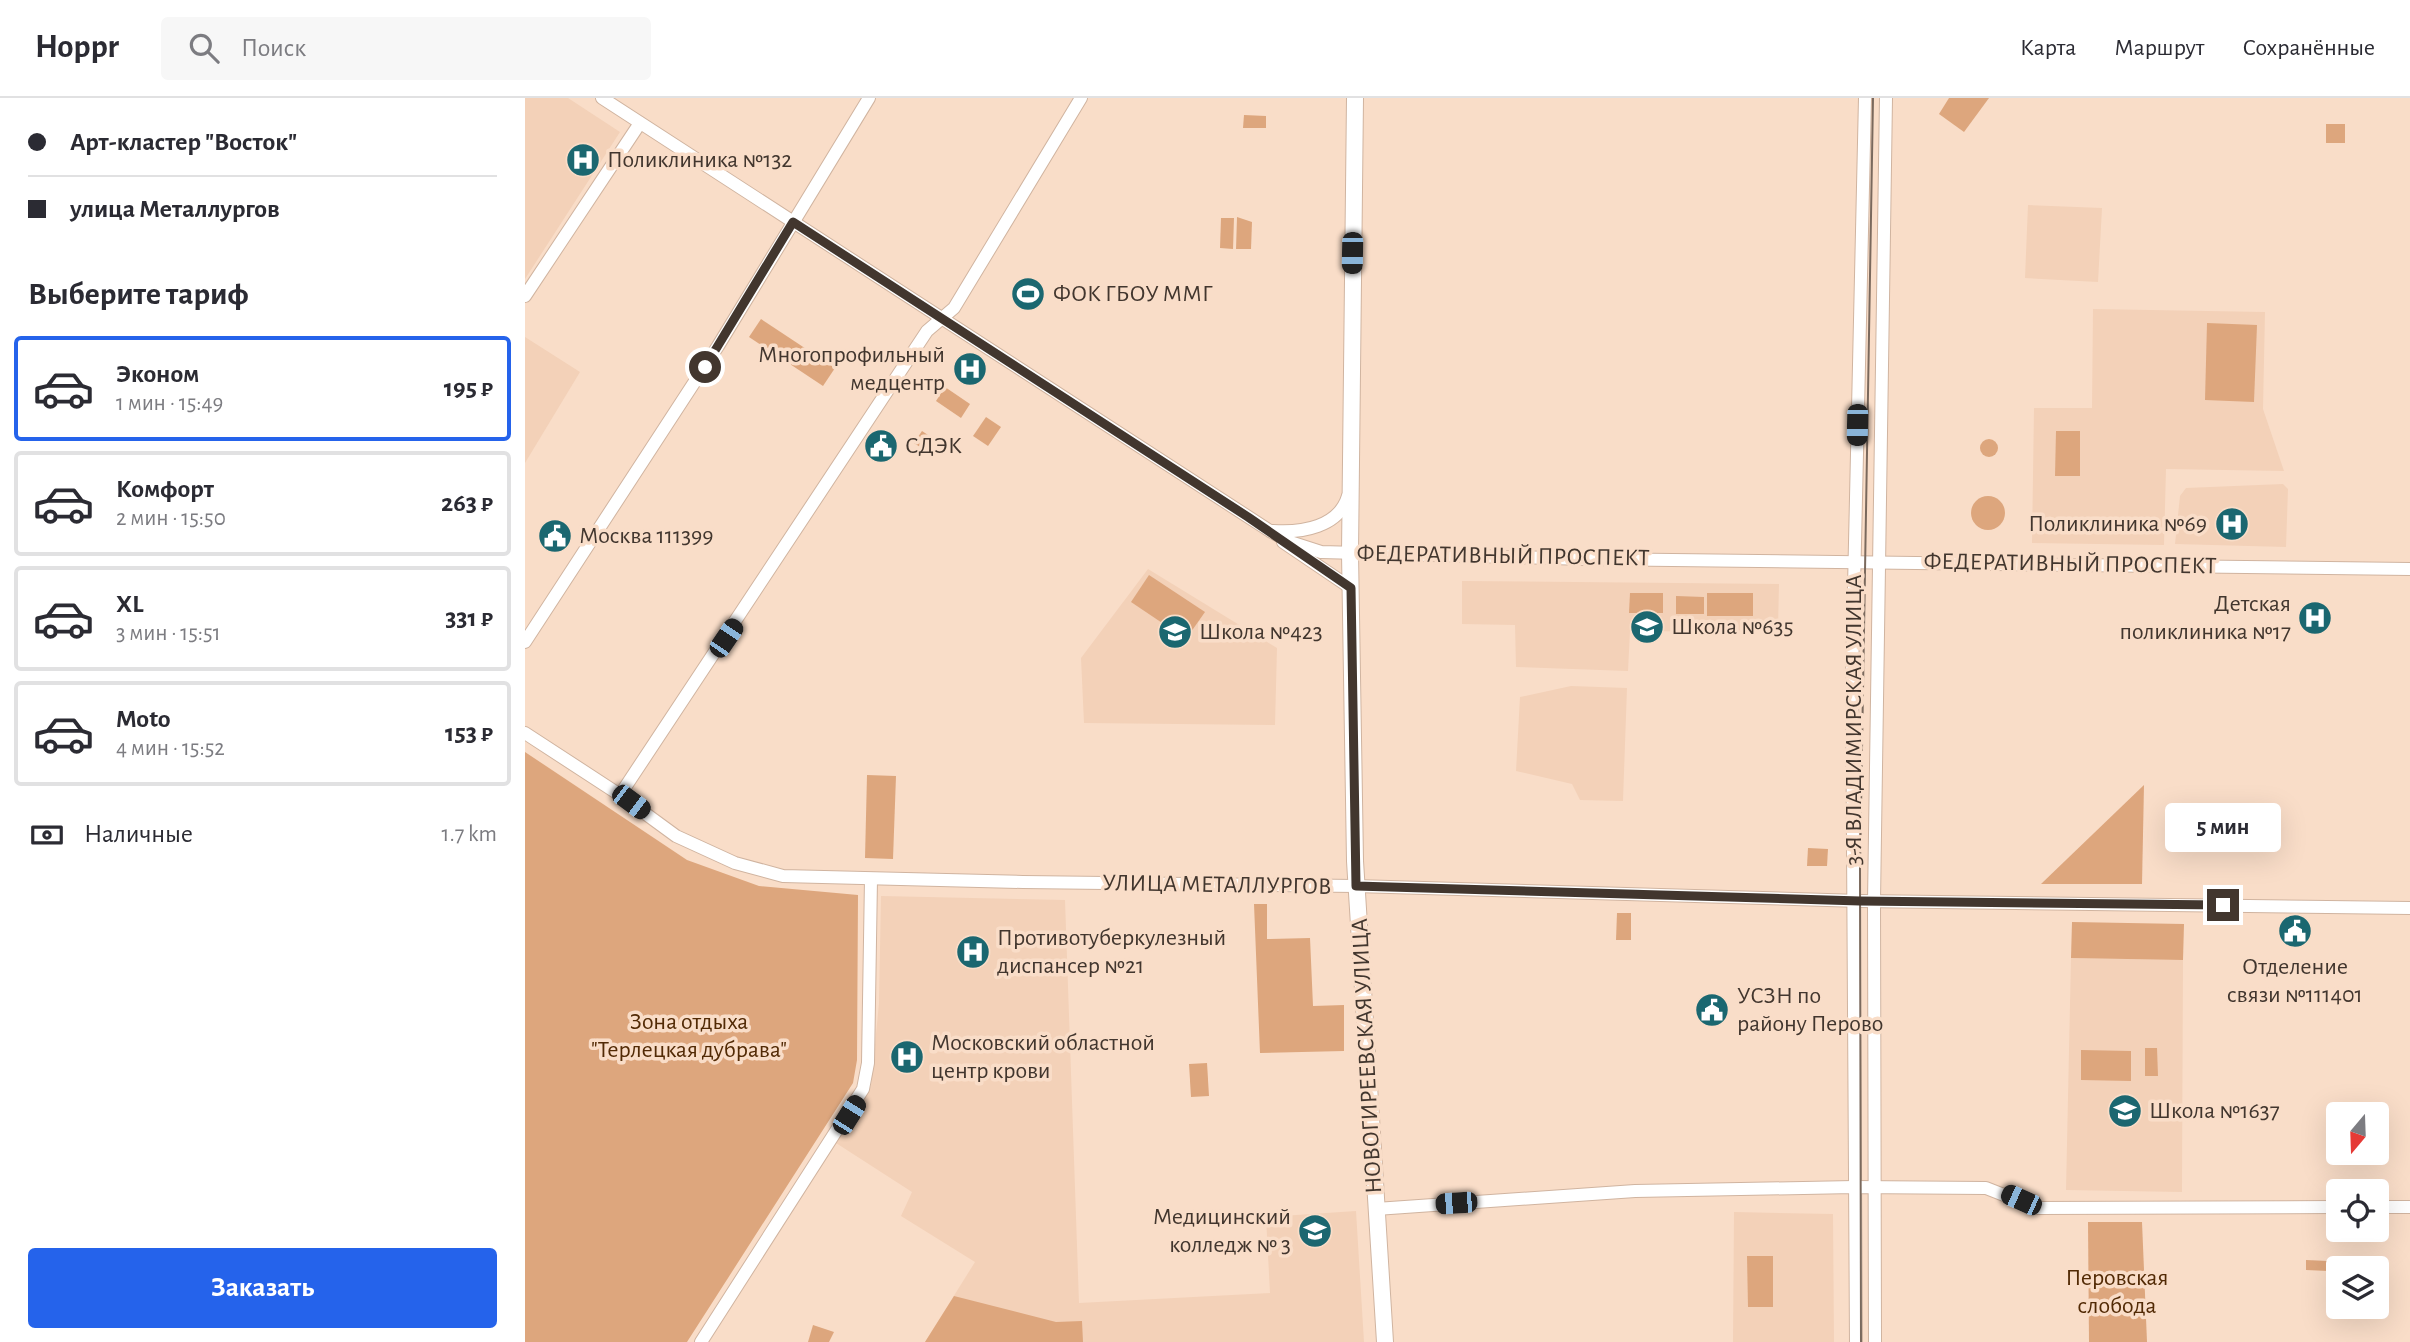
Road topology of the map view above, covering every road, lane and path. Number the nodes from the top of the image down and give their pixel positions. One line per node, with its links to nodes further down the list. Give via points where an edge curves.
1 (602, 98): 7 (street, ФЕДЕРАТИВНЫЙ ПРОСПЕКТ)
2 (869, 98): 8 (street)
3 (1081, 98): 10 (street, via 954,308)
4 (1355, 98): 11 (main road, НОВОГИРЕЕВСКАЯ УЛИЦА)
5 (1865, 98): 14 (street, 3-Я ВЛАДИМИРСКАЯ УЛИЦА)
6 (1886, 98): 15 (street, 3-Я ВЛАДИМИРСКАЯ УЛИЦА)
7 (640, 122): 8 (street, ФЕДЕРАТИВНЫЙ ПРОСПЕКТ); 9 (street)
8 (793, 222): 10 (street, ФЕДЕРАТИВНЫЙ ПРОСПЕКТ); 18 (street)
9 (525, 296)
10 (942, 318): 12 (street, ФЕДЕРАТИВНЫЙ ПРОСПЕКТ); 20 (street, via 927,331)
11 (1350, 489): 12 (street, via 1339,514 1326,522 1289,532); 13 (main road, НОВОГИРЕЕВСКАЯ УЛИЦА)
12 (1269, 531): 13 (street, ФЕДЕРАТИВНЫЙ ПРОСПЕКТ, via 1321,552); 17 (street)
13 (1350, 553): 14 (street, ФЕДЕРАТИВНЫЙ ПРОСПЕКТ); 17 (main road, НОВОГИРЕЕВСКАЯ УЛИЦА)
14 (1854, 562): 15 (street, ФЕДЕРАТИВНЫЙ ПРОСПЕКТ); 23 (street, 3-Я ВЛАДИМИРСКАЯ УЛИЦА)
15 (1879, 562): 16 (street, ФЕДЕРАТИВНЫЙ ПРОСПЕКТ); 24 (street, 3-Я ВЛАДИМИРСКАЯ УЛИЦА)
16 (2410, 569)
17 (1351, 588): 22 (main road, НОВОГИРЕЕВСКАЯ УЛИЦА)
18 (525, 642)
19 (525, 733): 20 (street, УЛИЦА МЕТАЛЛУРГОВ)
20 (620, 794): 21 (street, УЛИЦА МЕТАЛЛУРГОВ, via 675,836 735,863 783,876)
21 (871, 879): 22 (street, УЛИЦА МЕТАЛЛУРГОВ); 32 (street, via 868,1063 863,1089)
22 (1356, 886): 23 (street, УЛИЦА МЕТАЛЛУРГОВ); 31 (main road, НОВОГИРЕЕВСКАЯ УЛИЦА)
23 (1854, 900): 24 (street, УЛИЦА МЕТАЛЛУРГОВ); 26 (street, 3-Я ВЛАДИМИРСКАЯ УЛИЦА)
24 (1874, 901): 25 (street, УЛИЦА МЕТАЛЛУРГОВ); 27 (street, 3-Я ВЛАДИМИРСКАЯ УЛИЦА)
25 (2410, 908)
26 (1854, 1187): 27 (street); 31 (street, via 1635,1191); 34 (street, 3-Я ВЛАДИМИРСКАЯ УЛИЦА)
27 (1875, 1187): 28 (street, via 1986,1188 2037,1208); 35 (street, 3-Я ВЛАДИМИРСКАЯ УЛИЦА)
28 (2326, 1207)
29 (2389, 1207): 30 (street)
30 (2410, 1207)
31 (1376, 1209): 33 (main road, НОВОГИРЕЕВСКАЯ УЛИЦА)
32 (701, 1342)
33 (1385, 1342)
34 (1856, 1342)
35 (1875, 1342)

